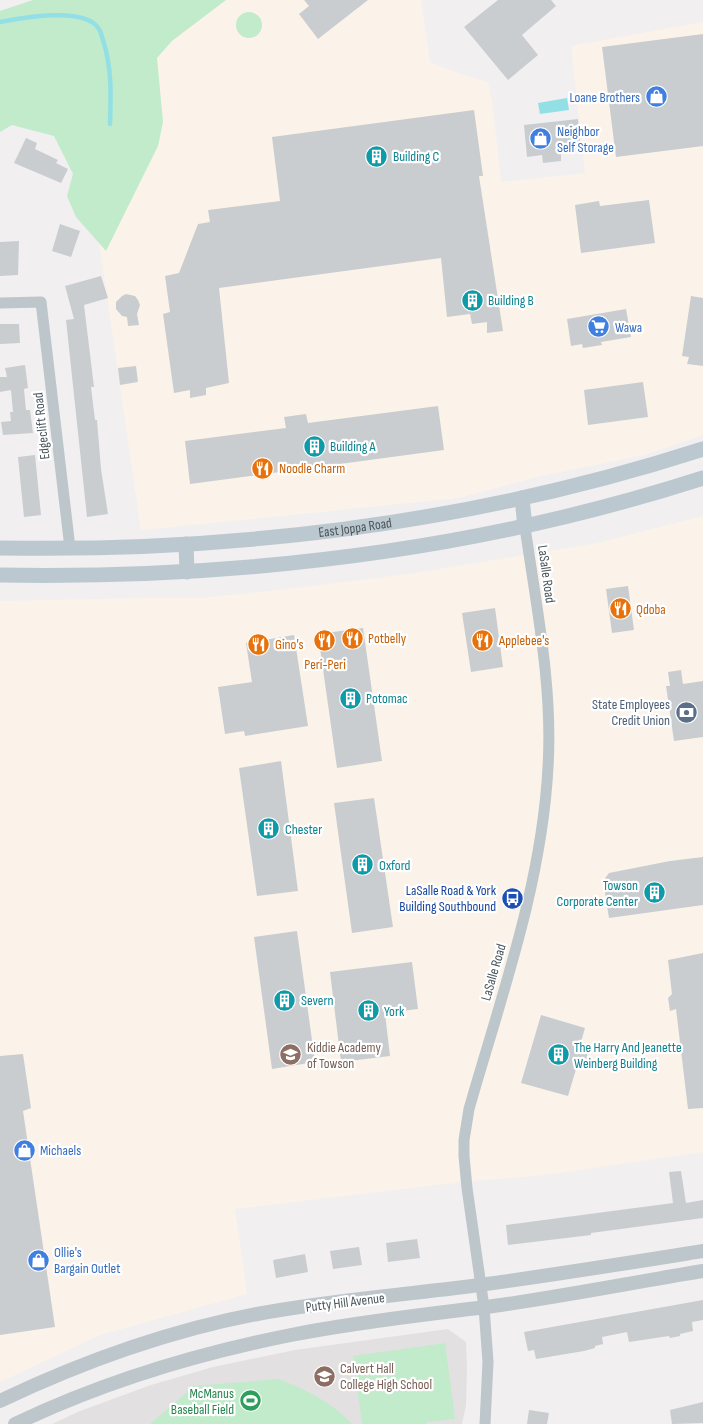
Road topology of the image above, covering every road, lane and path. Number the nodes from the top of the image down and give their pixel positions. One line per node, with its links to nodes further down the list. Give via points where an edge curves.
1 (0, 303): 8 (street, Edgeclift Road, via 41,302)
2 (703, 449): 4 (main road, East Joppa Road)
3 (703, 478): 5 (main road, East Joppa Road)
4 (522, 498): 5 (main road); 6 (main road, East Joppa Road, via 368,526)
5 (525, 526): 9 (main road, East Joppa Road, via 357,555); 13 (street, LaSalle Road, via 548,710 548,766 533,882 469,1109 464,1140)
6 (186, 544): 8 (main road, East Joppa Road); 9 (main road)
7 (0, 548): 8 (main road, East Joppa Road)
8 (70, 548)
9 (188, 572): 10 (main road, East Joppa Road)
10 (0, 575)
11 (703, 1251): 13 (street, Putty Hill Avenue)
12 (703, 1270): 14 (street, Putty Hill Avenue)
13 (480, 1285): 14 (street, LaSalle Road); 15 (street, Putty Hill Avenue, via 257,1314 200,1327 67,1370)
14 (484, 1307): 16 (street, Putty Hill Avenue, via 292,1335 233,1348 132,1375); 17 (street, LaSalle Road, via 488,1362)
15 (0, 1401)
16 (15, 1424)
17 (485, 1424)

